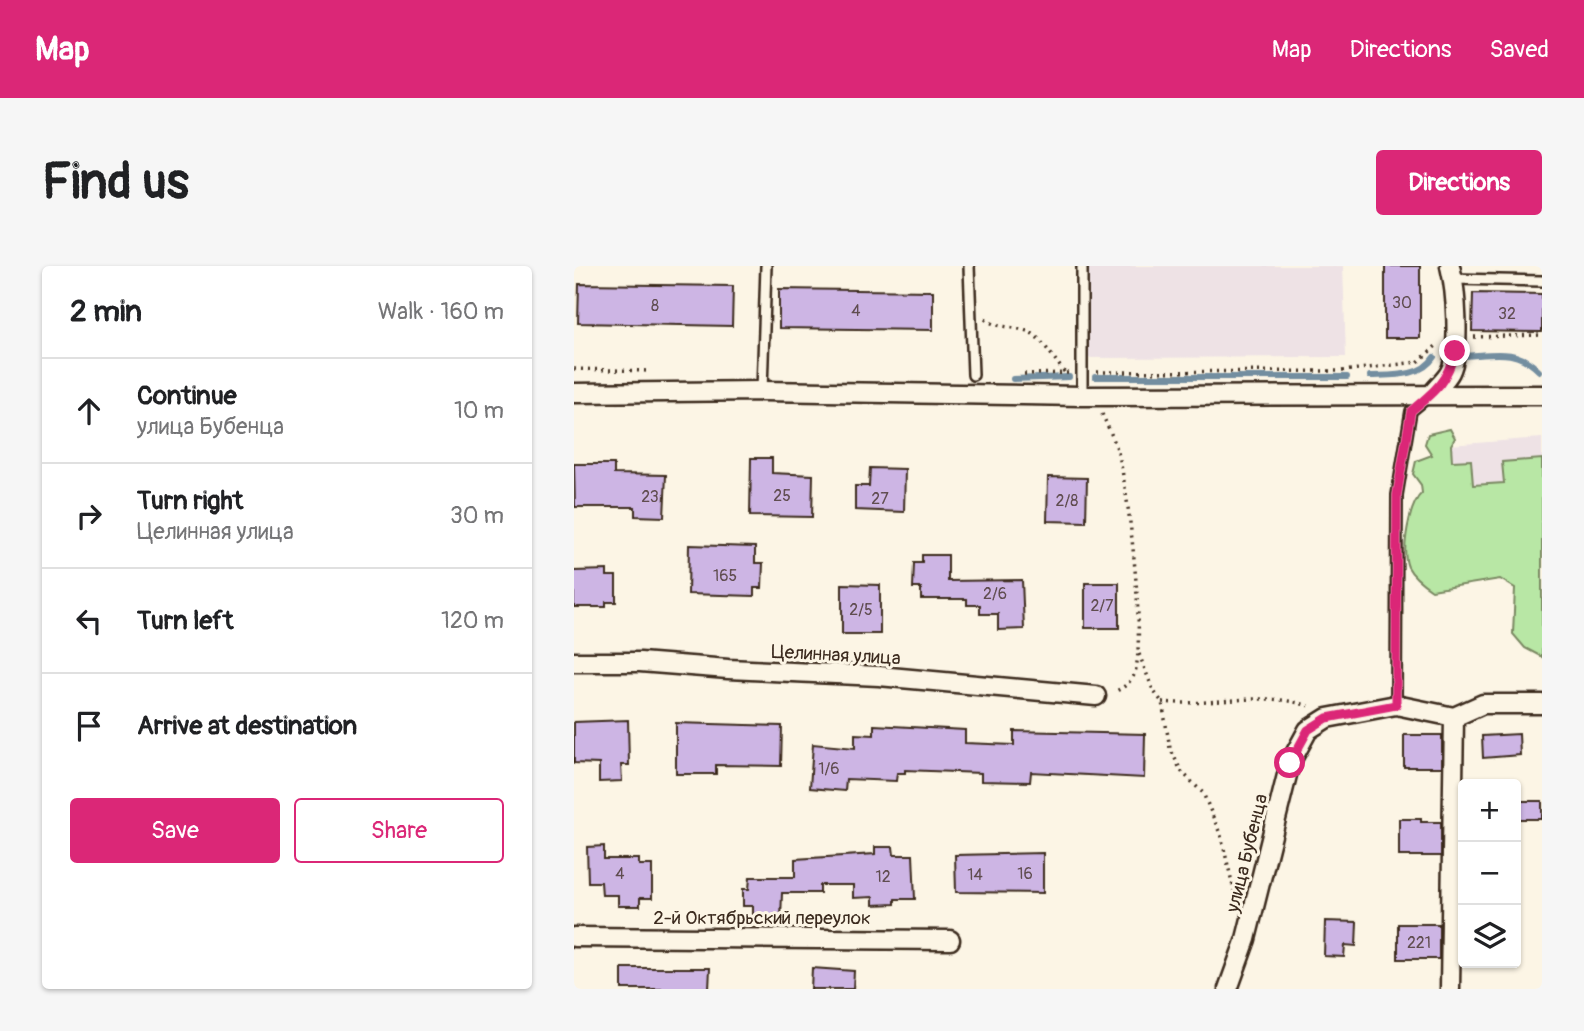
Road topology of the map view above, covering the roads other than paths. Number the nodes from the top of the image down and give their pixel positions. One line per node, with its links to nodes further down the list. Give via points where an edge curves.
1 (766, 266): 7 (lane)
2 (969, 266): 6 (lane)
3 (1082, 266): 11 (lane)
4 (1451, 272): 5 (lane); 9 (street, via 1455,351 1450,372)
5 (1542, 281)
6 (973, 375)
7 (762, 391): 8 (street); 11 (street)
8 (574, 393)
9 (1432, 394): 10 (street); 11 (street); 15 (lane, via 1411,411 1397,495)
10 (1542, 395)
11 (1088, 396)
12 (574, 662): 13 (street, Целинная улица, via 879,676)
13 (1096, 696)
14 (1542, 704): 16 (street, via 1483,704)
15 (1396, 705): 16 (street); 19 (street, улица Бубенца, via 1327,718 1308,730 1290,763 1246,939)
16 (1454, 717): 20 (street)
17 (574, 937): 18 (street, 2-й Октябрьский переулок)
18 (950, 940)
19 (1228, 989)
20 (1450, 989)

